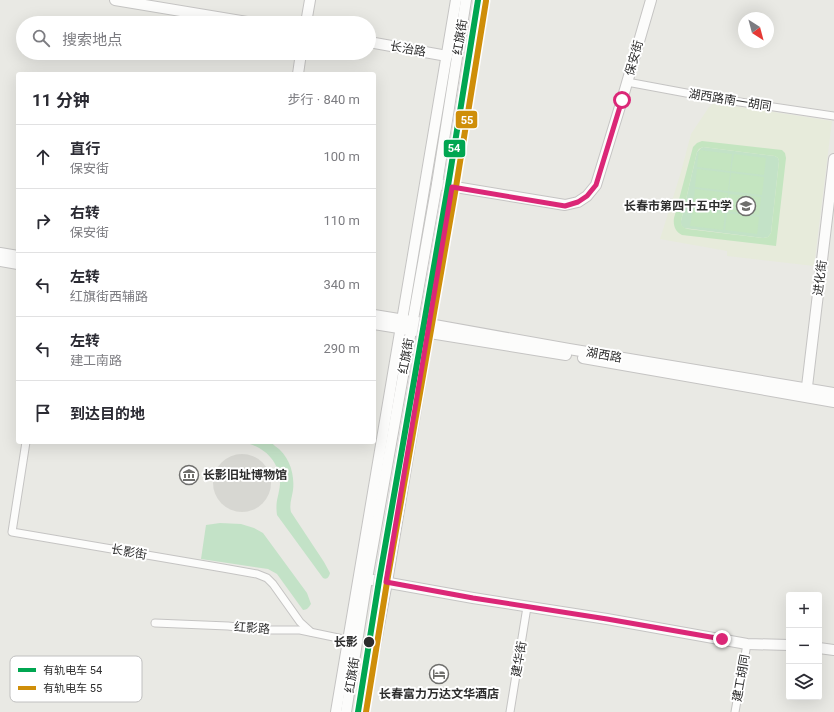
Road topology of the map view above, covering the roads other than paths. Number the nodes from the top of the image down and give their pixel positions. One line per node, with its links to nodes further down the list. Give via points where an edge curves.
1 (115, 0): 7 (street)
2 (310, 0): 8 (street)
3 (456, 0): 10 (street, 红旗街)
4 (466, 0): 16 (street, 红旗街)
5 (484, 0): 17 (street)
6 (651, 0): 13 (street, 保安街)
7 (211, 16)
8 (307, 16)
9 (376, 43): 10 (street, 长治路)
10 (447, 56): 24 (street, 红旗街)
11 (300, 60): 12 (street)
12 (298, 72)
13 (627, 82): 14 (street, 湖西路南一胡同); 17 (street, 保安街, via 596,185 578,202 565,206)
14 (834, 116)
15 (834, 159): 27 (street, 进化街)
16 (437, 184): 17 (street, 保安街); 25 (street, 红旗街)
17 (452, 187): 26 (street)
18 (0, 253): 19 (street)
19 (16, 256)
20 (0, 261): 21 (street)
21 (16, 264)
22 (376, 316): 24 (street, 湖西路)
23 (376, 324): 24 (street, 湖西路)
24 (401, 324): 25 (street, 湖西路); 36 (street, 红旗街)
25 (412, 326): 26 (street, 湖西路); 31 (street, 红旗街)
26 (429, 329): 27 (street, 湖西路, via 569,349); 32 (street)
27 (806, 393): 28 (street, 湖西路); 29 (street, 湖西路)
28 (834, 394)
29 (834, 402)
30 (26, 444): 35 (street, 长影街, via 12,532 257,574 273,584 300,622)
31 (367, 579): 32 (street); 42 (street, 红旗街)
32 (386, 582): 33 (street); 43 (street)
33 (527, 606): 37 (street); 44 (street, 建华街)
34 (155, 623): 35 (street, 红影路)
35 (311, 632): 36 (street, 红影路)
36 (348, 640): 41 (street, 红旗街)
37 (747, 644): 38 (street); 45 (street, 建工胡同)
38 (786, 646)
39 (822, 648): 40 (street)
40 (834, 650)
41 (336, 712)
42 (346, 712)
43 (364, 712)
44 (510, 712)
45 (736, 712)

